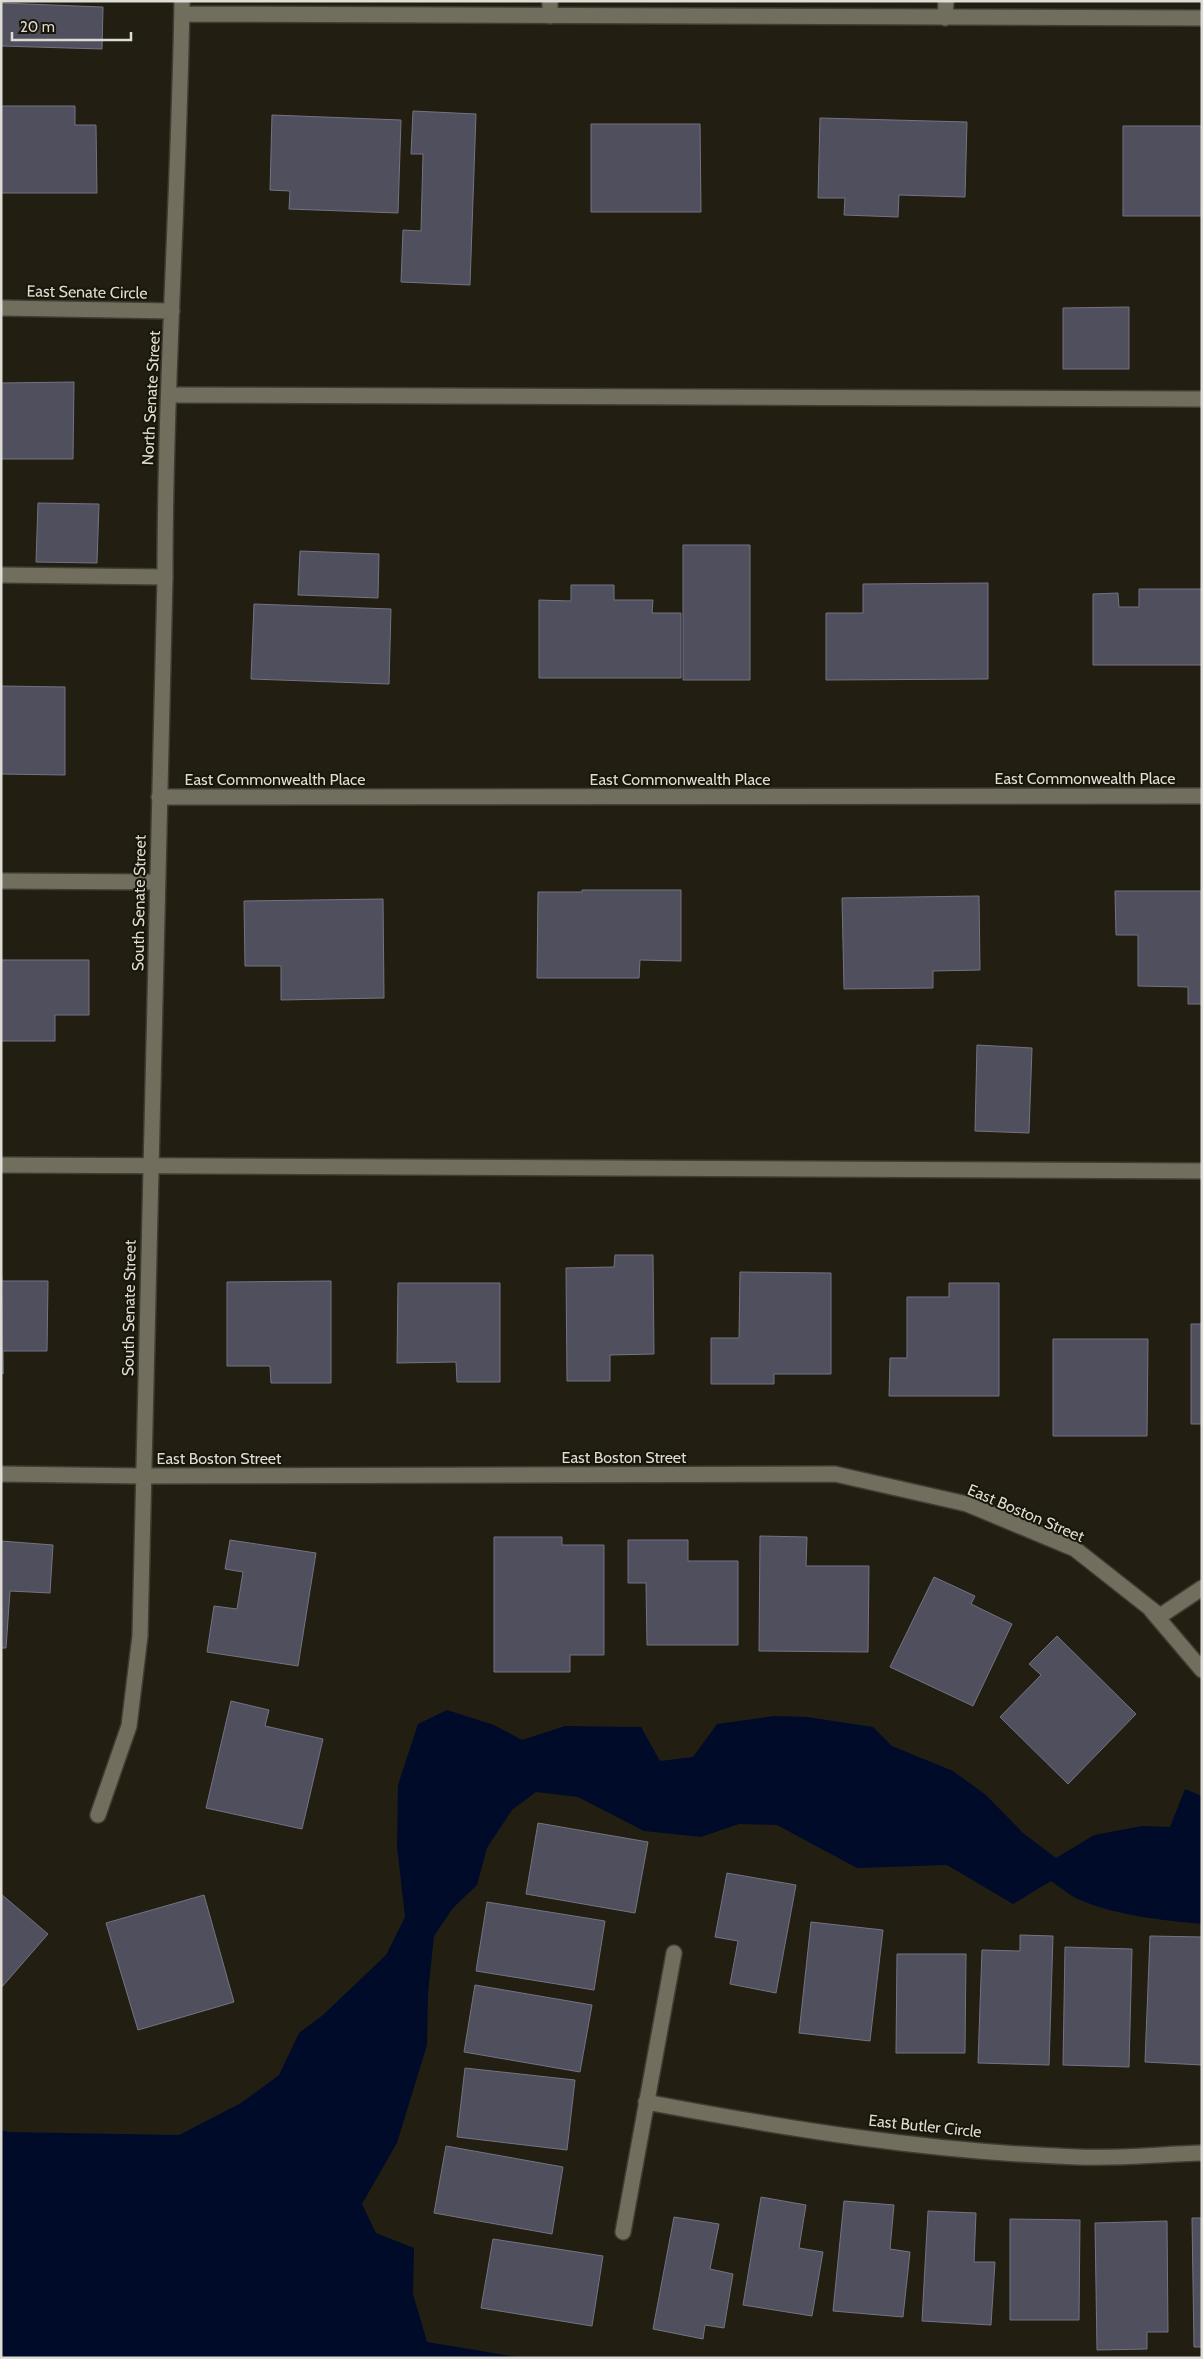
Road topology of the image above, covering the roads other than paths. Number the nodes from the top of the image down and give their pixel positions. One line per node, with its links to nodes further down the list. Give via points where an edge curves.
1 (946, 1): 4 (street)
2 (182, 8): 3 (street); 7 (street, North Senate Street)
3 (550, 8): 4 (street)
4 (945, 18): 5 (street)
5 (1202, 18)
6 (1, 308): 7 (street, East Senate Circle)
7 (172, 311): 8 (street, North Senate Street)
8 (170, 394): 9 (street); 11 (street, North Senate Street, via 165,476)
9 (1202, 399)
10 (1, 575): 11 (street)
11 (165, 577): 13 (street, North Senate Street)
12 (1202, 796): 13 (street, East Commonwealth Place)
13 (159, 797): 15 (street, South Senate Street)
14 (1, 881): 15 (street)
15 (157, 882): 17 (street, South Senate Street)
16 (1, 1165): 17 (street)
17 (150, 1165): 18 (street); 20 (street, South Senate Street)
18 (1202, 1171)
19 (1, 1474): 20 (street, East Boston Street)
20 (142, 1476): 22 (street, East Boston Street, via 834,1474 966,1504 1075,1549); 24 (street, South Senate Street, via 140,1636 129,1726)
21 (1202, 1588): 22 (street, East Boston Street, via 1160,1616)
22 (1148, 1607): 23 (street)
23 (1202, 1670)
24 (98, 1815)
25 (674, 1953): 26 (street)
26 (646, 2102): 27 (street, East Butler Circle, via 913,2145 1078,2157); 28 (street)
27 (1202, 2153)
28 (623, 2232)

